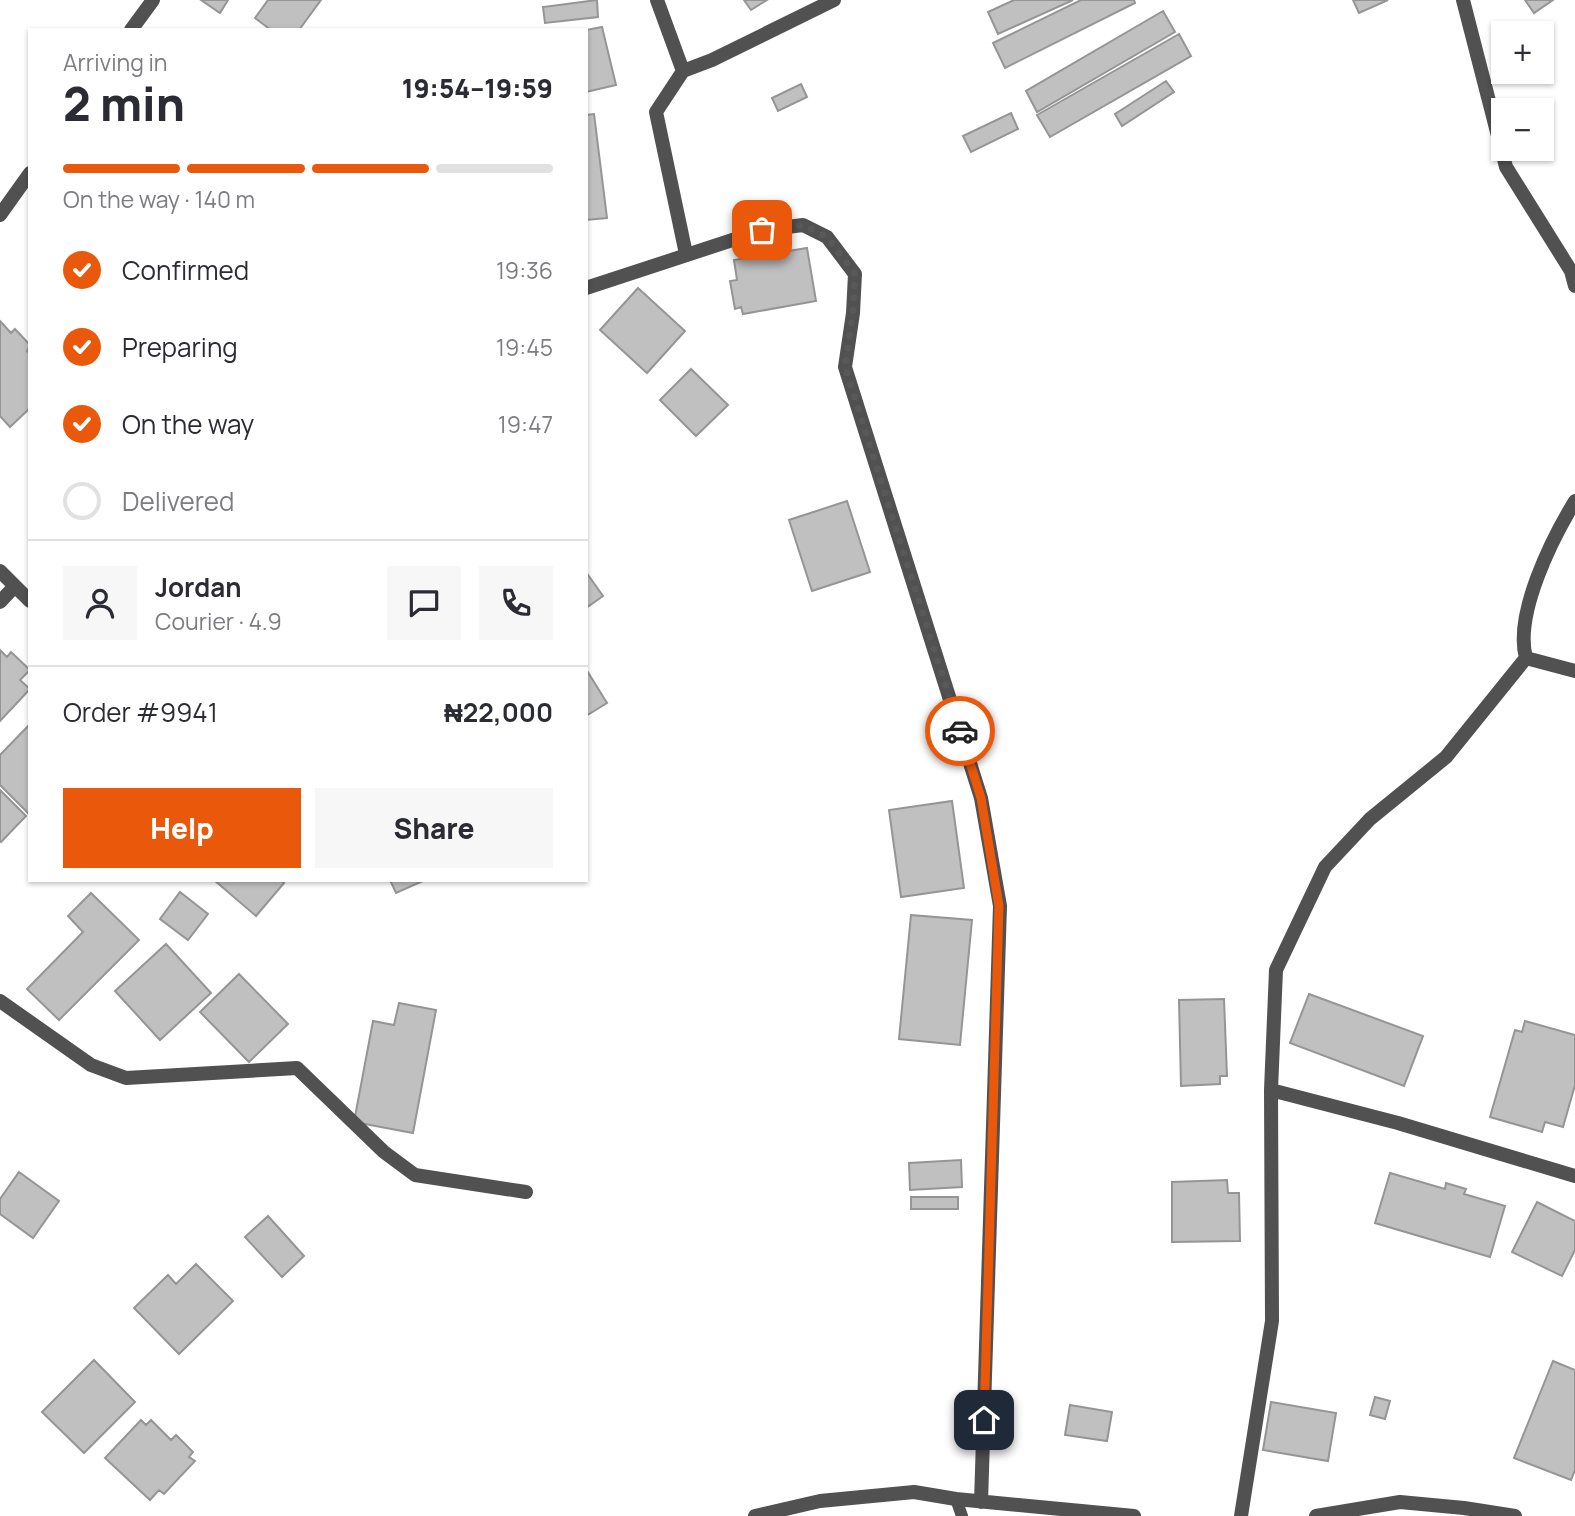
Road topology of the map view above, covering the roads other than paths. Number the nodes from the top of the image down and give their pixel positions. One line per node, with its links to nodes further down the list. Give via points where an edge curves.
1 (153, 0): 5 (street)
2 (657, 0): 6 (street)
3 (834, 0): 6 (street)
4 (1463, 0): 10 (street, via 1506,167)
5 (132, 28)
6 (683, 71): 9 (street, via 656,112)
7 (28, 176): 8 (street)
8 (0, 215)
9 (686, 254): 12 (street); 25 (street, via 762,230 803,225 827,237 855,274 845,367 981,798 999,906)
10 (1573, 270): 11 (street)
11 (1575, 286)
12 (588, 287)
13 (1575, 501): 18 (street, via 1533,584 1522,645)
14 (0, 571): 15 (street)
15 (15, 586): 16 (street); 17 (street)
16 (28, 599)
17 (0, 602)
18 (1526, 658): 19 (street); 21 (street, via 1446,757 1370,818 1325,867 1276,970)
19 (1575, 671)
20 (0, 1001): 23 (street, via 91,1065 126,1078 297,1069 384,1152 415,1175)
21 (1271, 1090): 22 (street); 30 (street, via 1272,1321)
22 (1575, 1176)
23 (526, 1192)
24 (956, 1499): 25 (street); 27 (street, via 914,1492 820,1502); 28 (lane)
25 (981, 1502): 29 (street)
26 (1398, 1509): 31 (street); 32 (street, via 1464,1508)
27 (755, 1516)
28 (962, 1516)
29 (1135, 1516)
30 (1241, 1516)
31 (1316, 1516)
32 (1515, 1516)

